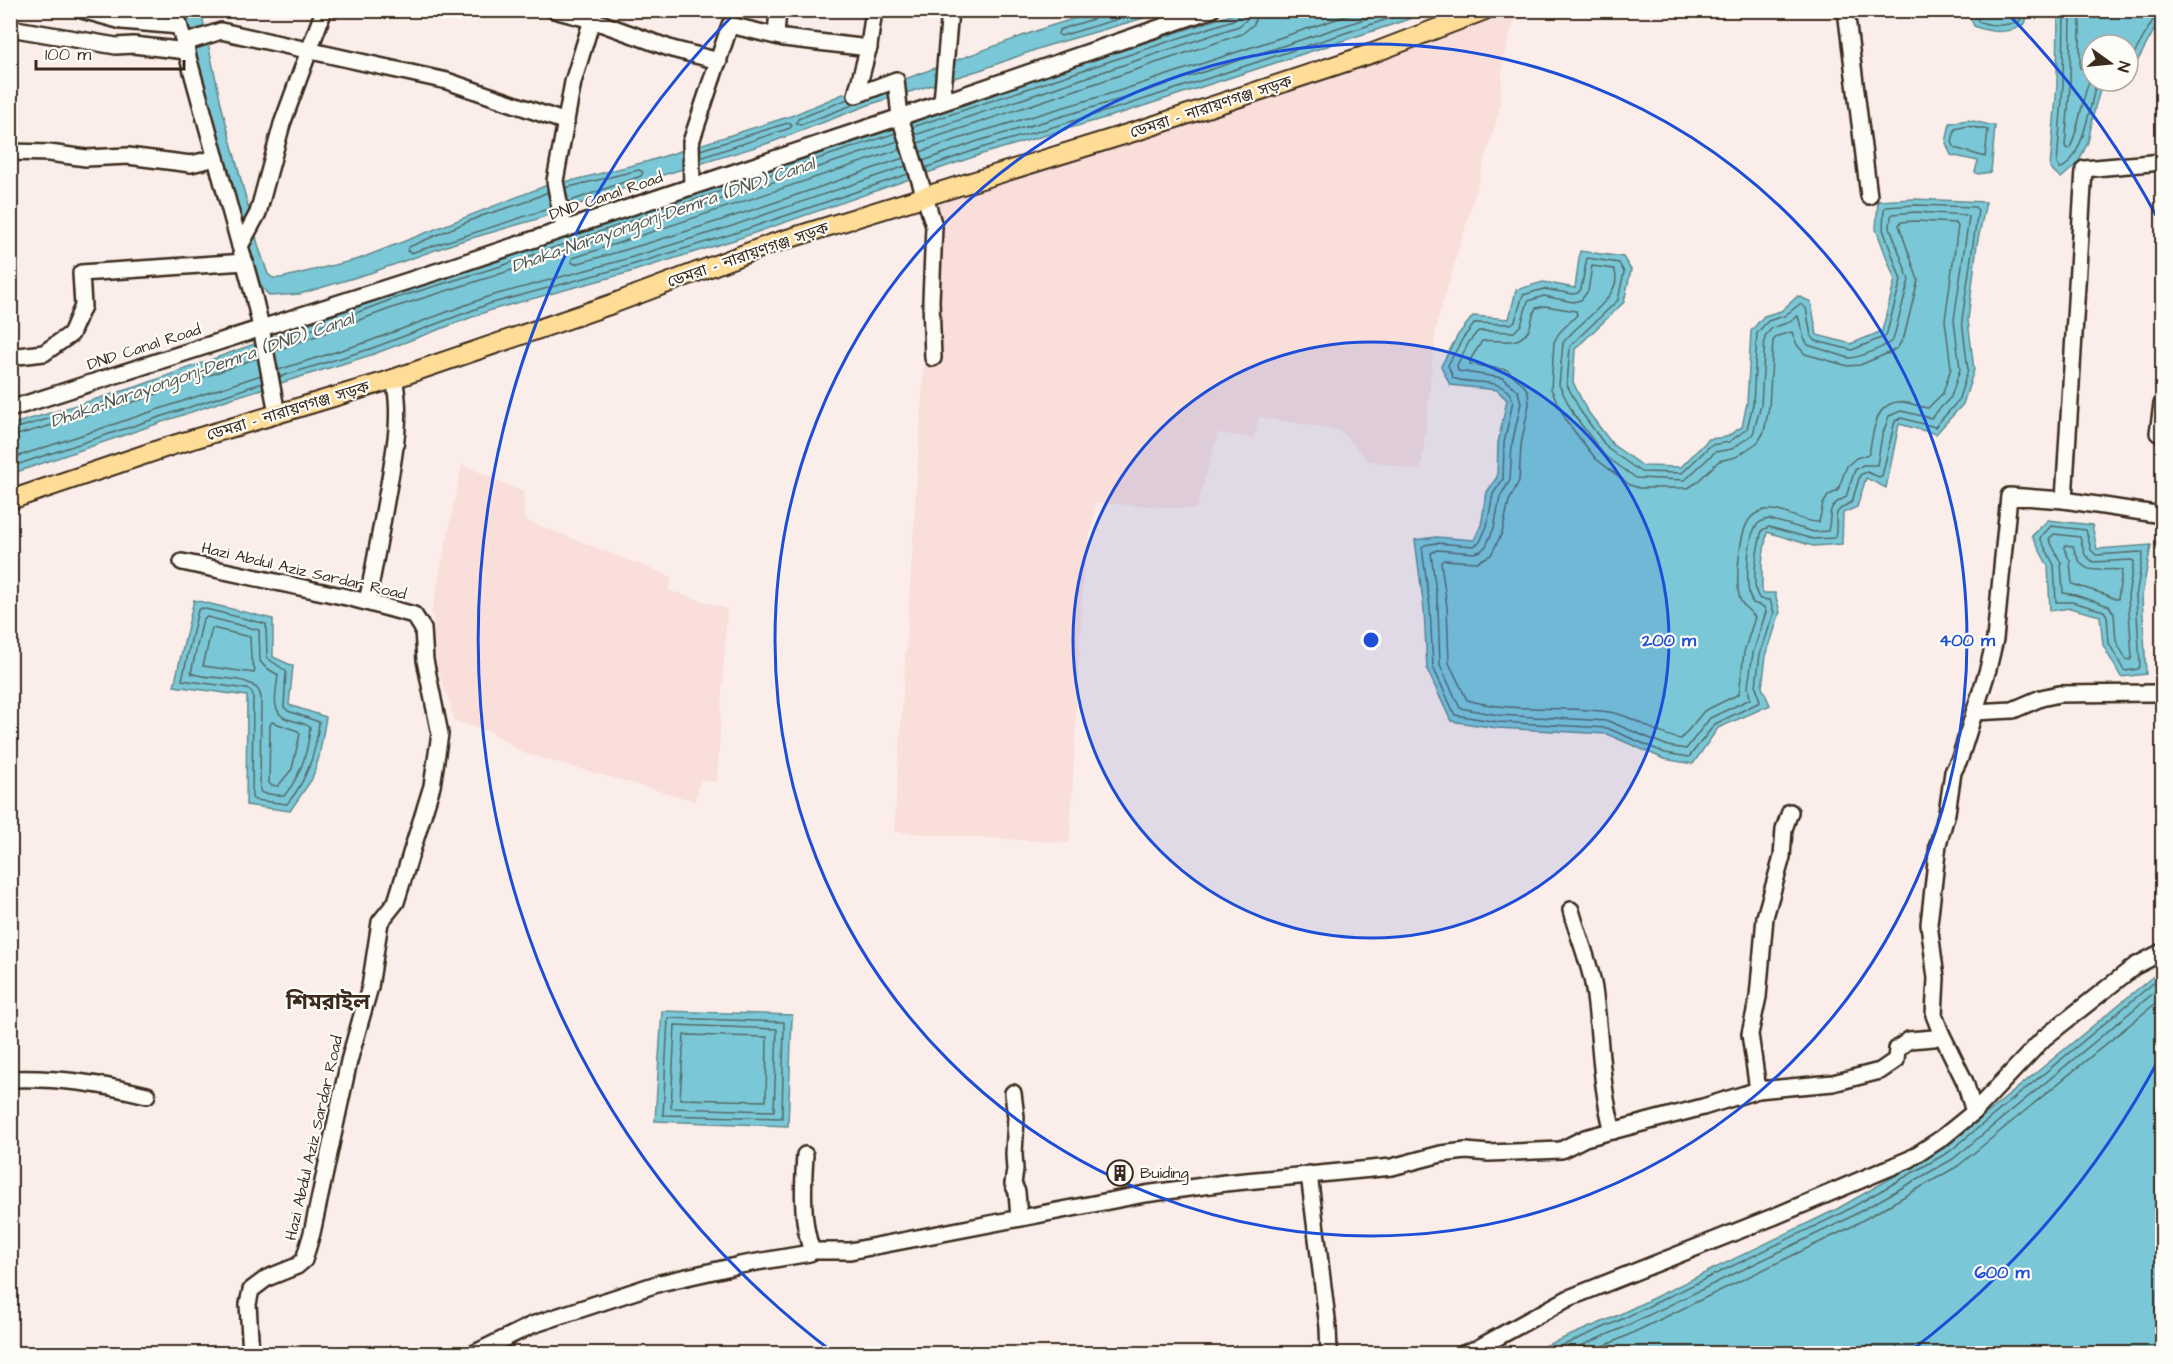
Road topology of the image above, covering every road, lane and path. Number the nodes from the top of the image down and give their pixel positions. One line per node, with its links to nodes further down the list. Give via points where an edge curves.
1 (82, 10): 12 (street, via 122,21)
2 (175, 10): 12 (street)
3 (324, 10): 17 (street)
4 (554, 10): 11 (street)
5 (778, 10): 14 (street)
6 (874, 10): 16 (street)
7 (950, 10): 19 (street)
8 (1211, 10): 19 (street, DND Canal Road)
9 (1485, 10): 27 (main road, ডেমরা - নারায়ণগঞ্জ সড়ক, via 1373,53)
10 (1846, 10): 26 (street)
11 (592, 20): 18 (street, via 672,49); 21 (street, via 573,82)
12 (179, 26): 15 (street)
13 (10, 28): 15 (street, via 116,46)
14 (776, 35): 16 (street); 18 (street, via 730,25)
15 (185, 47): 17 (street, via 221,31); 23 (street)
16 (869, 48): 20 (street, via 856,95 896,80)
17 (309, 52): 21 (street, via 447,81); 29 (street, via 282,124 258,213)
18 (719, 61): 25 (street, via 692,142)
19 (942, 102): 20 (street, DND Canal Road)
20 (900, 117): 25 (street, DND Canal Road); 27 (street)
21 (566, 122): 28 (street, via 555,181)
22 (10, 152): 23 (street, via 86,158 128,156 191,164)
23 (216, 158): 29 (street)
24 (2163, 162): 40 (street, via 2084,169)
25 (692, 186): 28 (street, DND Canal Road)
26 (1869, 196)
27 (924, 197): 33 (street, via 934,226); 34 (main road, ডেমরা - নারায়ণগঞ্জ সড়ক, via 771,244)
28 (564, 229): 31 (street, DND Canal Road)
29 (240, 246): 30 (street)
30 (244, 262): 31 (street); 32 (street, via 81,273 83,306 71,334 44,353)
31 (261, 327): 36 (street, DND Canal Road); 37 (street)
32 (10, 357)
33 (933, 358)
34 (394, 379): 37 (main road, ডেমরা - নারায়ণগঞ্জ সড়ক); 43 (street, via 399,418)
35 (2163, 404): 38 (street, via 2158,433)
36 (10, 409)
37 (277, 414): 39 (main road, ডেমরা - নারায়ণগঞ্জ সড়ক)
38 (2163, 434)
39 (10, 500)
40 (2064, 500): 41 (street); 45 (street, via 2008,496 1995,639)
41 (2163, 515)
42 (182, 562): 43 (street, Hazi Abdul Aziz Sardar Road)
43 (367, 603): 60 (street, Hazi Abdul Aziz Sardar Road, via 408,612 423,629 440,734 432,786 396,902 380,922 370,987 349,1061 304,1260 251,1290)
44 (2153, 693): 45 (street, via 2059,694 2013,710)
45 (1974, 712): 49 (street, via 1953,772 1938,844 1929,924 1936,978 1934,1015)
46 (1790, 812): 51 (street, via 1765,918 1758,997 1750,1034)
47 (1570, 910): 55 (street, via 1593,986 1605,1102)
48 (2163, 952): 54 (street, via 2135,966 2044,1038)
49 (1941, 1033): 51 (street, via 1934,1038 1909,1040 1897,1049 1896,1060 1880,1071 1833,1083); 54 (street, via 1965,1082)
50 (10, 1079): 53 (street, via 95,1082)
51 (1758, 1090): 55 (street)
52 (1013, 1094): 58 (street, via 1013,1184)
53 (147, 1095)
54 (1974, 1112): 63 (street, via 1910,1159 1578,1294)
55 (1613, 1131): 57 (street, via 1585,1138 1561,1150 1489,1154 1466,1151 1392,1167)
56 (805, 1155): 59 (street, via 805,1208)
57 (1310, 1174): 58 (street, via 1145,1194); 62 (street)
58 (1018, 1218): 59 (street, via 850,1251)
59 (812, 1251): 61 (street, via 660,1283 532,1325)
60 (251, 1353)
61 (473, 1353)
62 (1329, 1353)
63 (1463, 1353)

